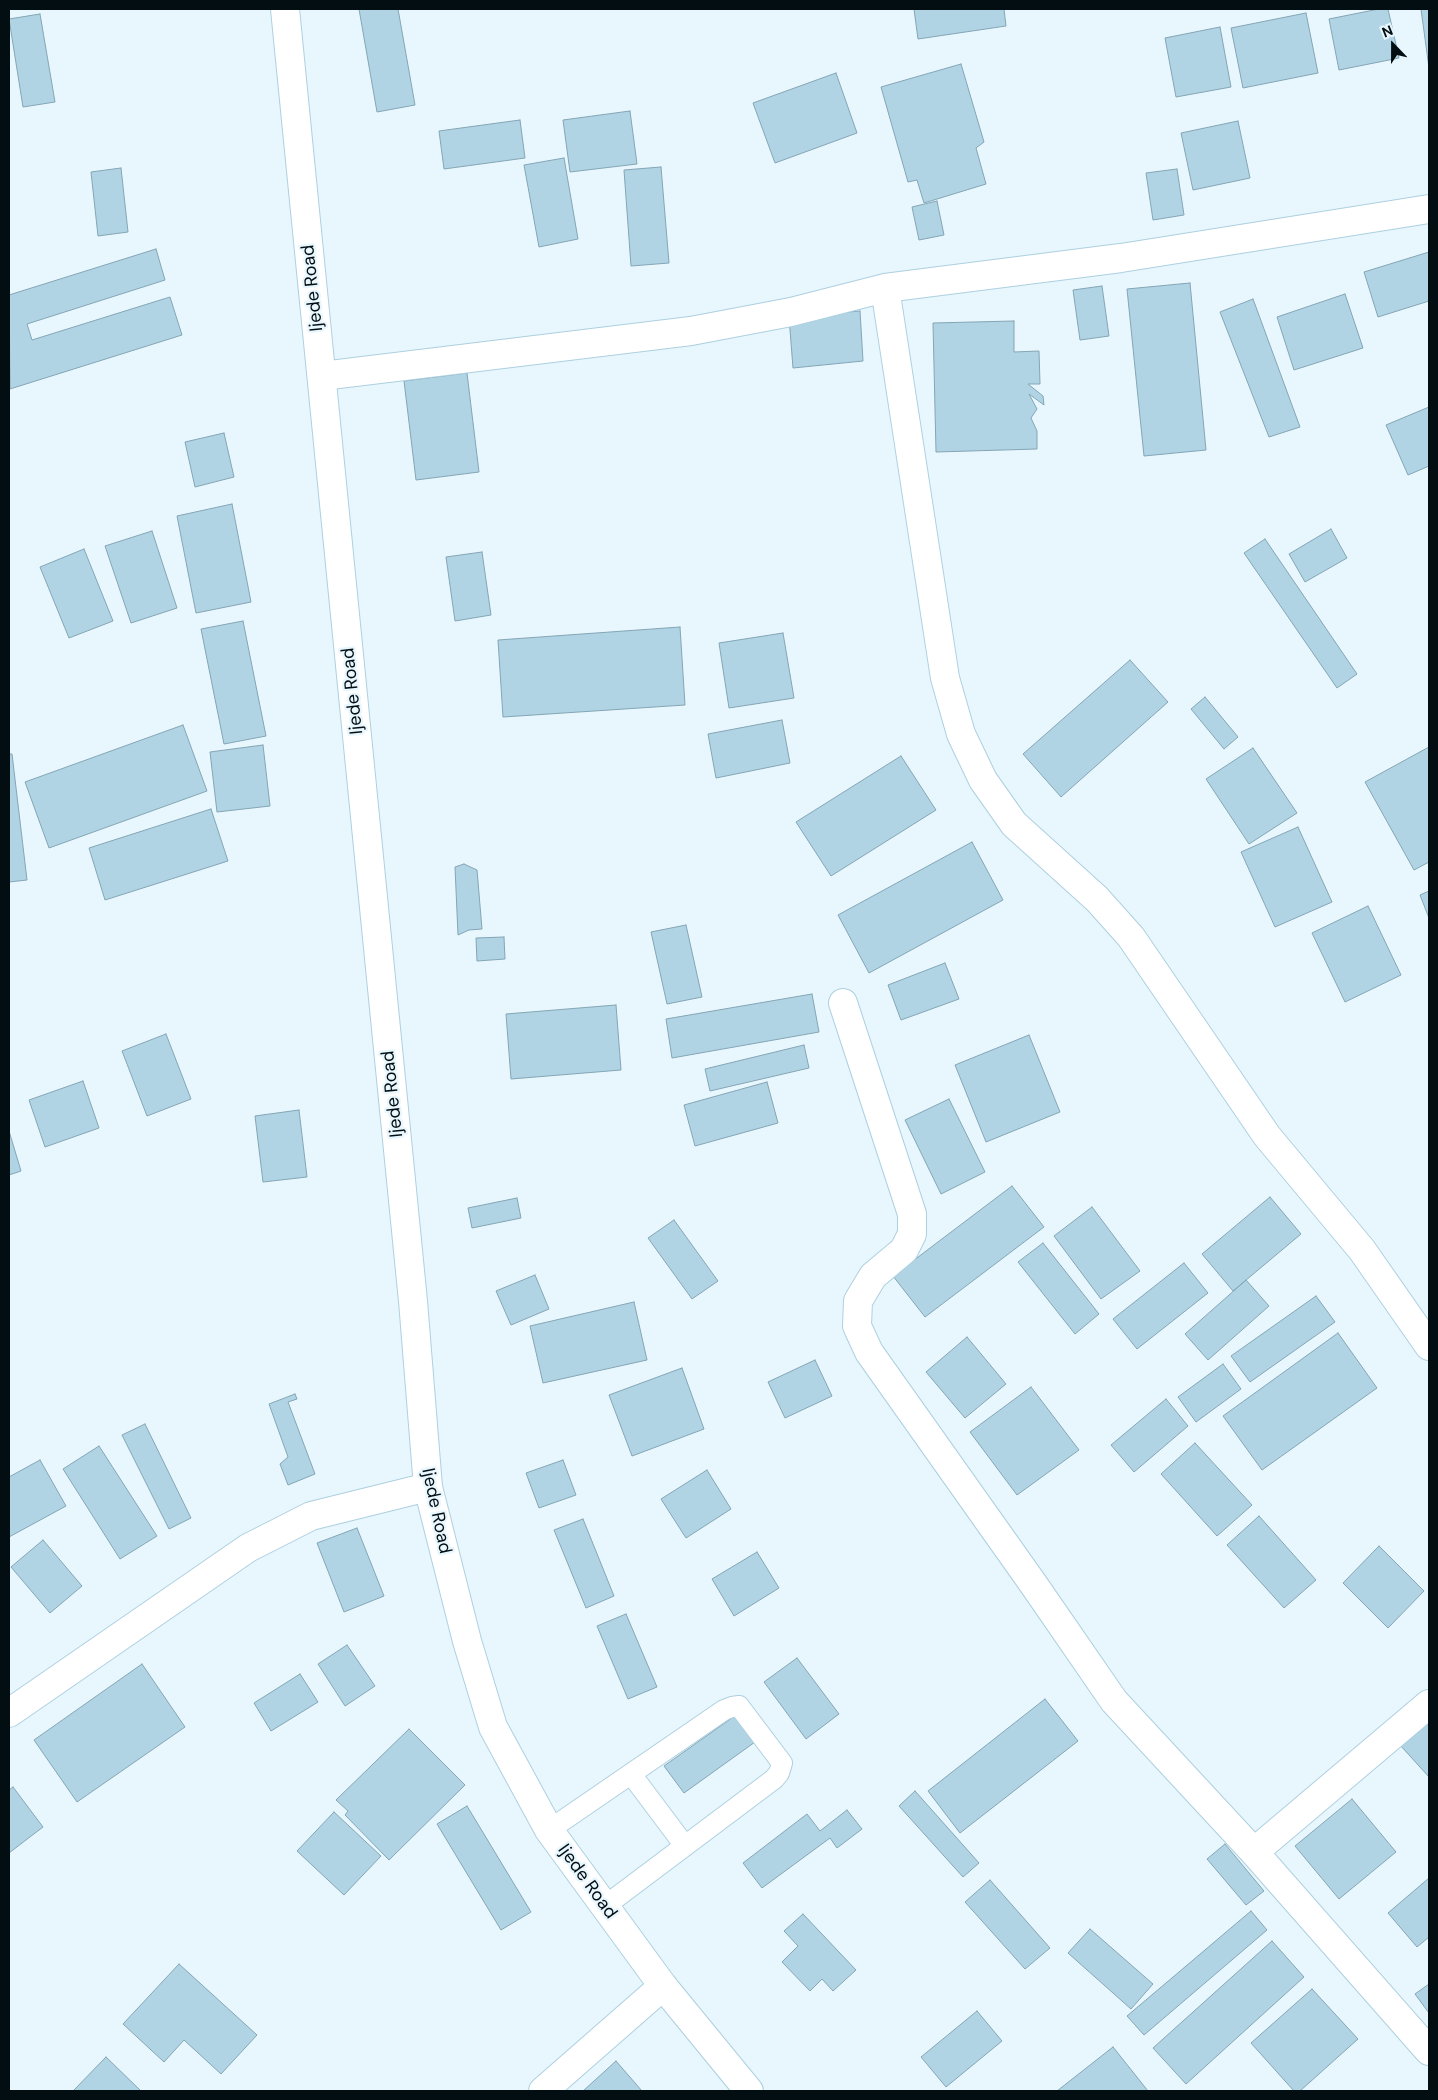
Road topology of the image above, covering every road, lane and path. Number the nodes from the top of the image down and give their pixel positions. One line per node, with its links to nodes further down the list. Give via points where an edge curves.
1 (285, 9): 4 (street, Ijede Road)
2 (1429, 209): 3 (street, via 1121,258)
3 (885, 288): 4 (street, via 791,312 691,331); 6 (street, via 945,678 960,734 982,780 1014,824 1096,898 1131,937 1267,1136 1362,1250)
4 (322, 376): 7 (street, Ijede Road, via 412,1291)
5 (843, 1004): 13 (street, via 912,1214 912,1234 904,1250 873,1276 858,1300 857,1326 869,1352 1114,1701)
6 (1429, 1346)
7 (428, 1486): 9 (street, via 312,1516 248,1548); 11 (street, Ijede Road, via 467,1641 493,1727)
8 (1429, 1704): 13 (street)
9 (9, 1713)
10 (631, 1774): 11 (lane); 12 (lane); 12 (lane, via 724,1710 739,1706 782,1764 779,1773)
11 (549, 1830): 14 (street, Ijede Road)
12 (685, 1846): 14 (lane)
13 (1254, 1852): 16 (street)
14 (605, 1906): 15 (street, Ijede Road)
15 (663, 1986): 17 (street); 18 (street, Ijede Road)
16 (1429, 2051)
17 (543, 2091)
18 (750, 2091)

